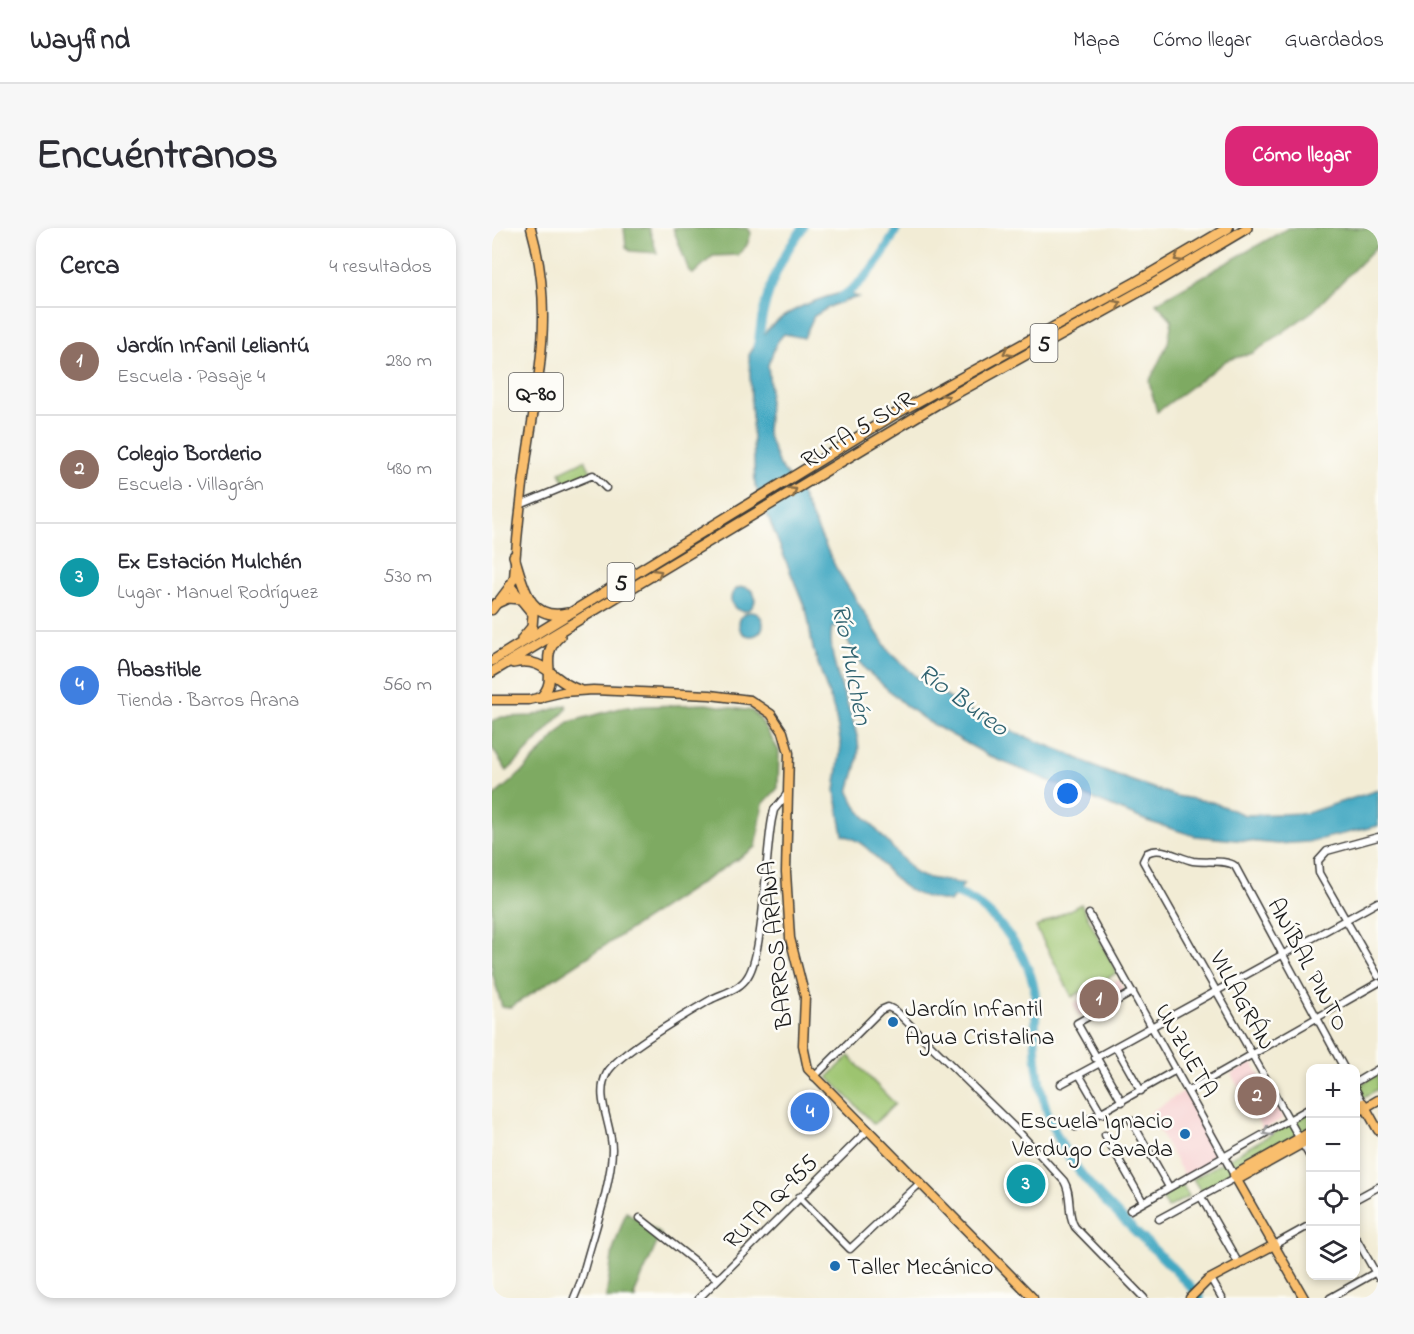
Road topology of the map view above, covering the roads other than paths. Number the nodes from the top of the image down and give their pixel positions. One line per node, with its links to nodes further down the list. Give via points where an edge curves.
1 (531, 228): 5 (main road, Q-80, via 542,277 544,329)
2 (1228, 228): 10 (highway, RUTA 5 SUR / 5, one-way to 10, via 931,393)
3 (1247, 228): 11 (highway, RUTA 5 SUR / 5, one-way to 3, via 974,382)
4 (606, 488): 5 (street, via 593,475)
5 (520, 505): 6 (main road, Q-80)
6 (514, 556): 7 (main road, Q-80); 8 (highway)
7 (510, 586): 8 (highway); 9 (main road)
8 (523, 595): 9 (highway, via 507,598); 10 (highway, via 546,614); 12 (highway, via 533,621)
9 (494, 607)
10 (575, 611): 12 (highway, RUTA 5 SUR / 5)
11 (572, 624): 14 (highway, RUTA 5 SUR / 5); 16 (highway, via 549,650)
12 (514, 648): 13 (highway, RUTA 5 SUR / 5)
13 (492, 661)
14 (502, 666): 15 (highway, RUTA 5 SUR / 5); 16 (highway, via 531,661)
15 (492, 672)
16 (550, 672): 17 (highway, via 565,685); 18 (highway); 19 (highway, via 548,688)
17 (579, 690): 18 (main road, BARROS ARANA); 21 (main road, BARROS ARANA, via 720,695 755,702 775,719 785,738 789,761)
18 (563, 692): 19 (main road, BARROS ARANA)
19 (540, 698): 20 (main road, BARROS ARANA)
20 (492, 700)
21 (787, 794): 41 (main road, BARROS ARANA, via 789,925 805,998 805,1060); 78 (street, via 772,819 755,954 748,977 624,1056 605,1076 602,1094 612,1135 612,1159)
22 (1378, 837): 26 (street, via 1325,852 1317,861 1319,873)
23 (1241, 877): 27 (street, ANÍBAL PINTO); 30 (street, VILLAGRÁN, via 1231,864 1192,861 1158,850 1147,853 1143,861)
24 (1378, 902): 26 (street)
25 (1089, 914): 31 (street, UNZUETA)
26 (1346, 920): 27 (street); 28 (street)
27 (1282, 955): 30 (street); 32 (street, ANÍBAL PINTO)
28 (1378, 976)
29 (1378, 983): 32 (street)
30 (1217, 991): 33 (street); 35 (street, VILLAGRÁN)
31 (1133, 992): 33 (street, UNZUETA); 36 (street, via 1077,1023)
32 (1316, 1018): 35 (street); 37 (street, ANÍBAL PINTO)
33 (1152, 1027): 34 (street); 38 (street, UNZUETA)
34 (1116, 1047): 36 (street); 44 (street)
35 (1252, 1054): 45 (street); 52 (street, VILLAGRÁN)
36 (1097, 1061): 40 (street); 48 (street)
37 (1342, 1064)
38 (1176, 1070): 44 (street); 45 (street, UNZUETA)
39 (1378, 1070): 42 (street)
40 (1080, 1076): 43 (street); 51 (street)
41 (814, 1077): 56 (main road, BARROS ARANA); 81 (street, via 881,1010 888,1007 896,1011 1020,1132 1064,1181 1072,1223)
42 (1360, 1080)
43 (1061, 1084)
44 (1141, 1090): 48 (street)
45 (1188, 1091): 59 (street, UNZUETA)
46 (1378, 1094): 49 (main road)
47 (1378, 1100): 49 (main road)
48 (1122, 1102): 51 (street)
49 (1361, 1106): 55 (main road)
50 (1306, 1111): 52 (street)
51 (1102, 1114): 54 (street)
52 (1290, 1119): 58 (street, VILLAGRÁN); 59 (street, one-way to 59)
53 (1131, 1120): 62 (street)
54 (1075, 1127)
55 (1378, 1130)
56 (867, 1131): 61 (main road, BARROS ARANA); 64 (street, RUTA Q-955)
57 (1105, 1136): 67 (street)
58 (1304, 1140): 60 (main road)
59 (1224, 1156): 60 (street, UNZUETA); 62 (street)
60 (1235, 1178): 65 (street); 72 (main road, UNZUETA)
61 (920, 1184): 64 (street, via 850,1249); 80 (main road, BARROS ARANA)
62 (1169, 1187): 67 (street)
63 (1378, 1187): 66 (street)
64 (799, 1197): 76 (street, RUTA Q-955)
65 (1201, 1197): 70 (street); 74 (street)
66 (1360, 1197)
67 (1143, 1202): 68 (street)
68 (1130, 1210)
69 (640, 1218): 76 (street)
70 (1159, 1219)
71 (1307, 1226): 72 (street)
72 (1274, 1245): 74 (main road); 84 (main road, UNZUETA)
73 (1360, 1245): 75 (street)
74 (1239, 1264): 77 (main road)
75 (1377, 1274): 85 (street)
76 (717, 1280): 79 (street, RUTA Q-955)
77 (1208, 1280): 82 (main road); 83 (street)
78 (574, 1298)
79 (699, 1298)
80 (1033, 1298)
81 (1144, 1298)
82 (1190, 1298)
83 (1222, 1298)
84 (1304, 1298)
85 (1330, 1298)

